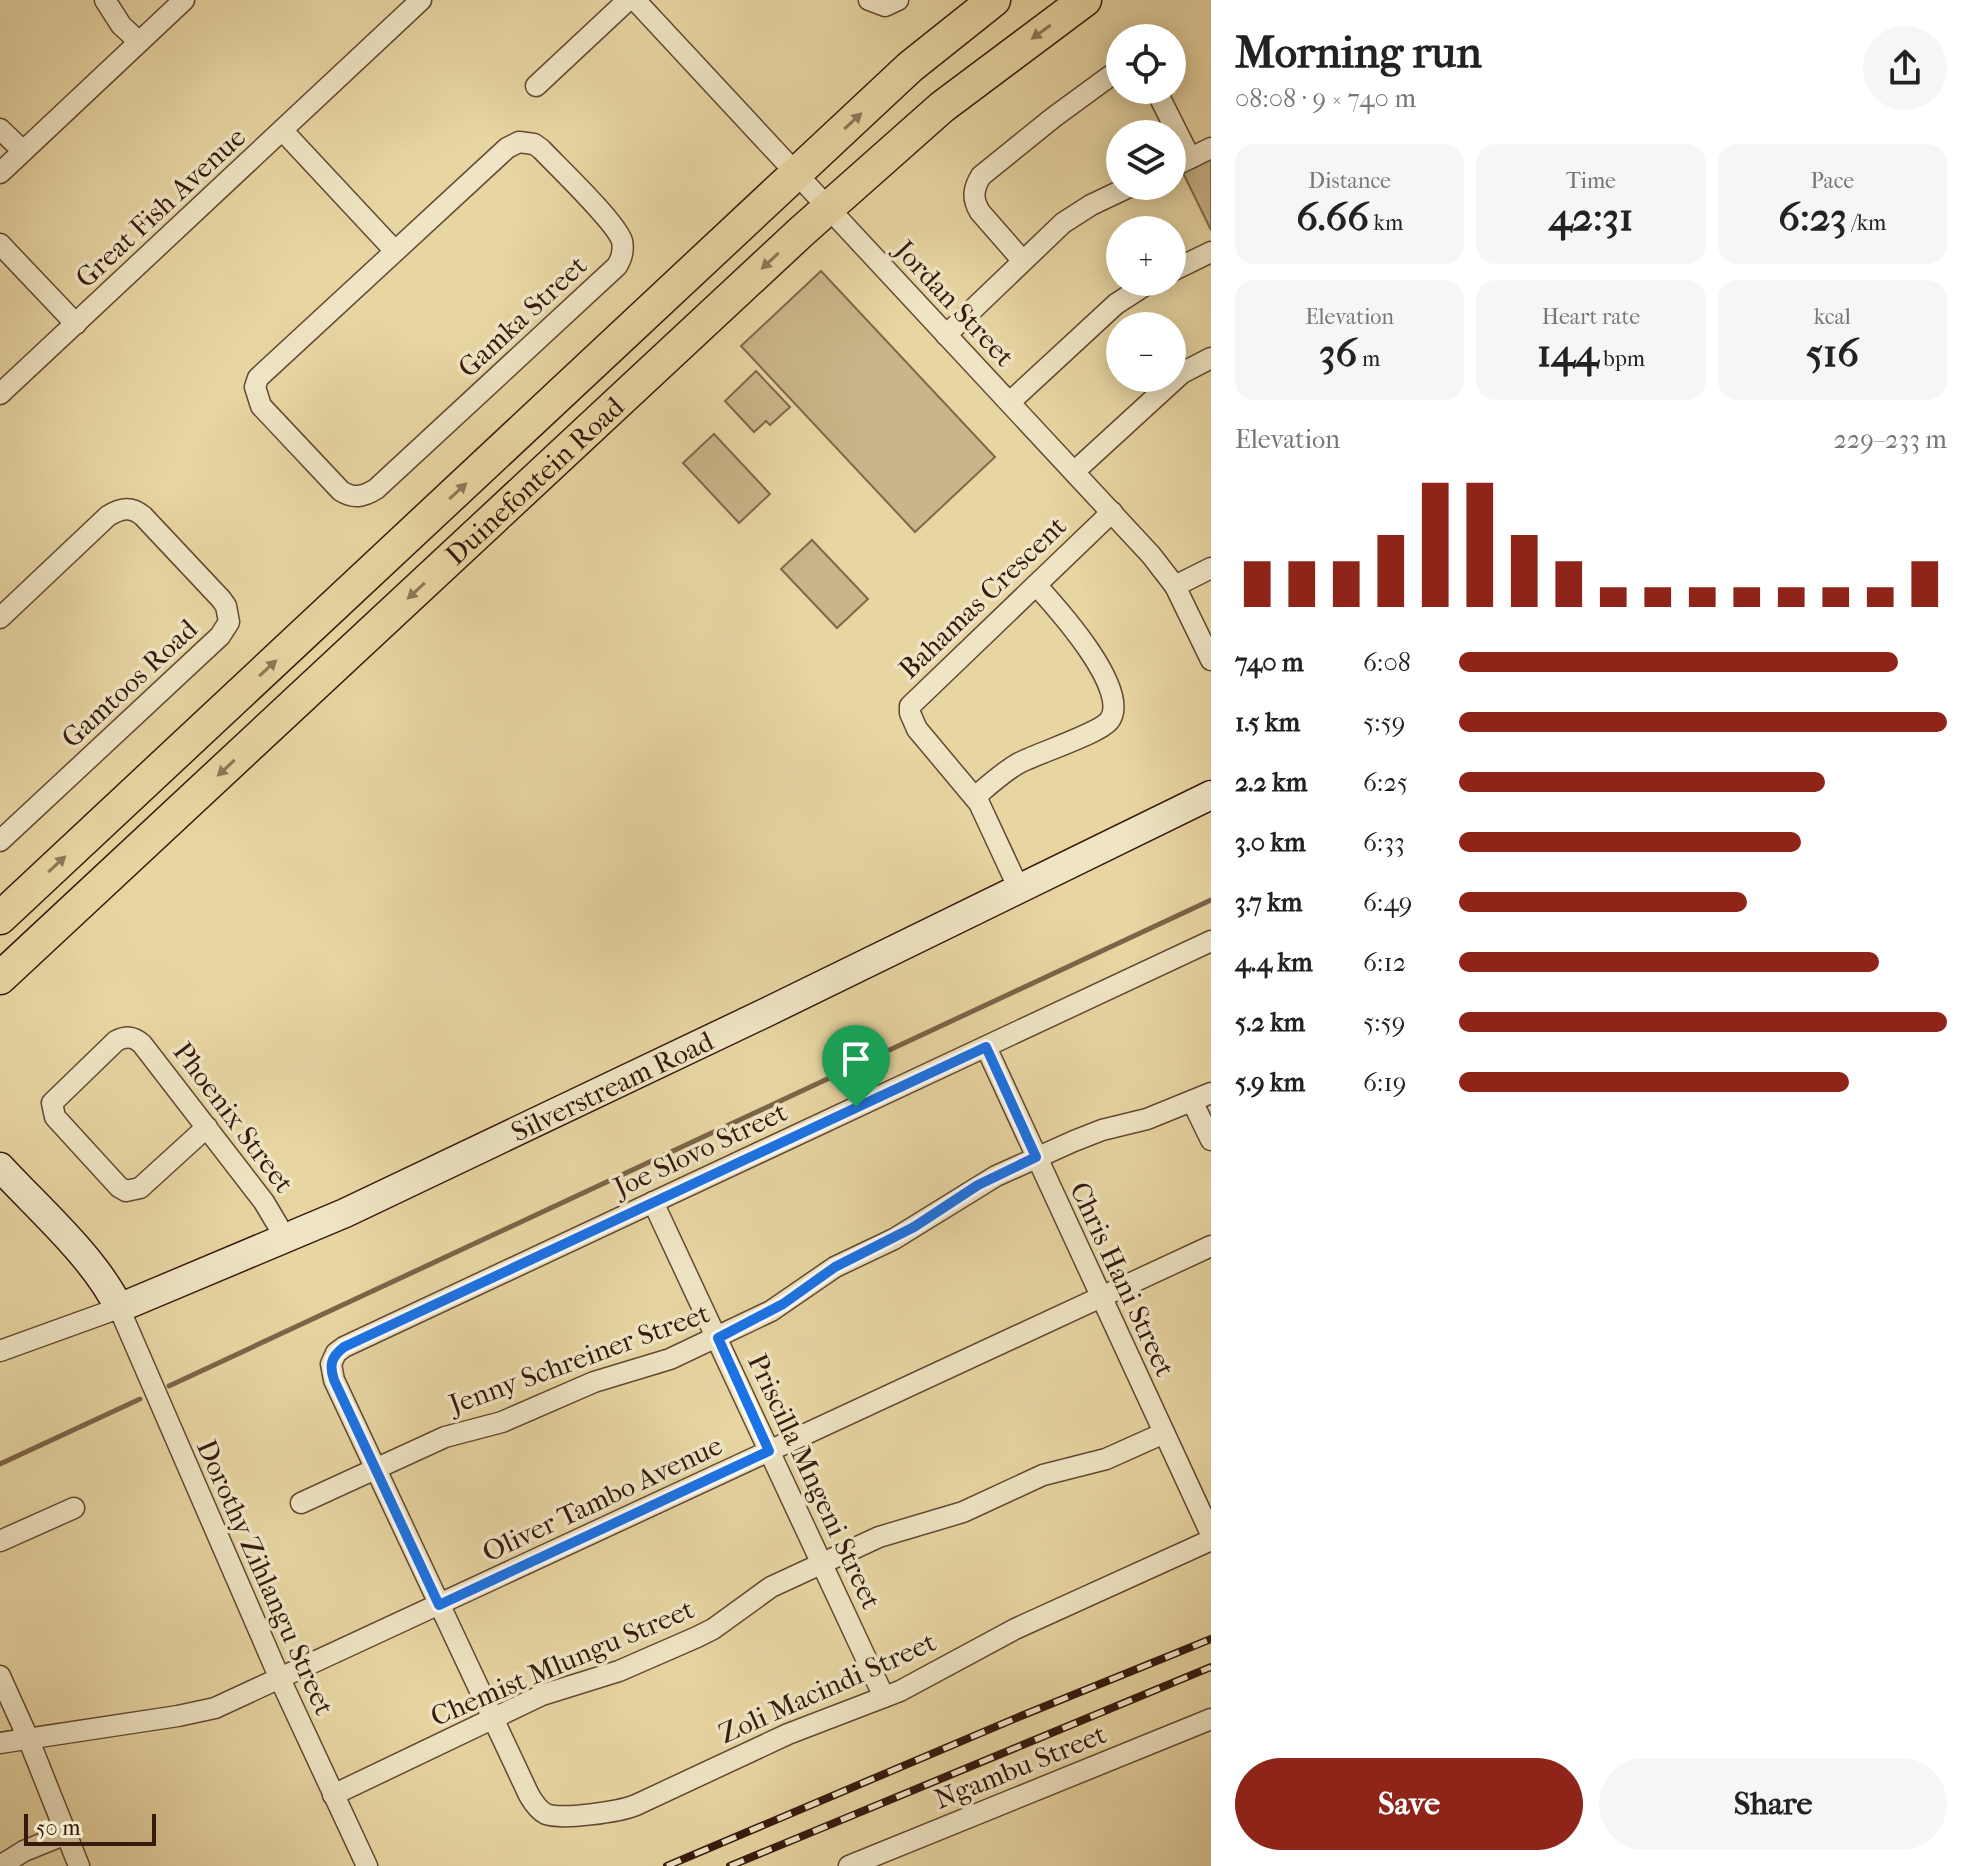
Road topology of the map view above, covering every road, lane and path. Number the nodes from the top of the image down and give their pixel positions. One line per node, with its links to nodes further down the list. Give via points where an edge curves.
1 (105, 0): 10 (street)
2 (184, 0): 10 (street)
3 (421, 0): 14 (street, Great Fish Avenue)
4 (628, 0): 12 (street)
5 (635, 0): 19 (street, Jordan Street)
6 (869, 0): 7 (street, via 885,6)
7 (898, 0)
8 (994, 0): 19 (main road, Duinefontein Road, one-way to 8, via 910,67)
9 (1085, 0): 21 (main road, Duinefontein Road, one-way to 21, via 942,107)
10 (139, 42): 16 (street)
11 (1106, 82): 25 (street, via 1054,117 976,184 980,212)
12 (536, 86)
13 (0, 129): 16 (street)
14 (283, 131): 23 (street, Great Fish Avenue); 28 (street, Great Fish Avenue)
15 (1211, 148): 17 (street)
16 (23, 151): 18 (street)
17 (1186, 160)
18 (0, 173)
19 (796, 174): 21 (street, Jordan Street); 44 (main road, Duinefontein Road, one-way to 19)
20 (1106, 199): 25 (street, via 1076,214)
21 (828, 208): 29 (street, Jordan Street); 46 (main road, Duinefontein Road, one-way to 46)
22 (0, 244): 28 (street, Great Fish Avenue)
23 (395, 251): 23 (street, Gamka Street, via 519,142 541,149 616,229 623,246 617,266 387,478 368,494 349,496 261,406 255,387 264,371)
24 (1211, 252): 26 (street)
25 (1022, 260): 29 (street)
26 (1186, 264)
27 (1128, 296): 32 (street)
28 (76, 324): 31 (street, Great Fish Avenue)
29 (946, 335): 32 (street, Jordan Street)
30 (1211, 358): 33 (street, via 1182,373)
31 (0, 394)
32 (1010, 402): 33 (street, Jordan Street)
33 (1075, 471): 34 (street, Jordan Street)
34 (1112, 512): 36 (street, Bahamas Crescent); 37 (street, Jordan Street)
35 (1211, 568): 37 (street)
36 (1036, 585): 41 (street, Bahamas Crescent, via 910,706 917,729); 41 (street, via 1091,651 1111,694 1113,712 1098,728 1017,764)
37 (1175, 586): 39 (street, Jordan Street)
38 (0, 618): 42 (street, Gamtoos Road, via 108,516 127,508 143,516 229,614 220,636)
39 (1211, 660)
40 (1211, 795): 43 (street, Silverstream Road)
41 (975, 797): 43 (street, Bahamas Crescent)
42 (0, 841)
43 (1019, 889): 54 (street, Silverstream Road)
44 (0, 918)
45 (1211, 941): 47 (street, Joe Slovo Street)
46 (0, 978)
47 (986, 1047): 51 (street, Chris Hani Street); 53 (street, Joe Slovo Street)
48 (1202, 1097): 50 (street); 51 (street, Jenny Schreiner Street)
49 (207, 1127): 49 (street, Phoenix Street, via 142,1044 130,1037 116,1041 51,1107 126,1191 140,1188); 54 (street, Phoenix Street)
50 (1211, 1140)
51 (1036, 1157): 56 (street, Chris Hani Street); 58 (street, Jenny Schreiner Street, via 978,1185)
52 (0, 1167): 57 (street, via 93,1267)
53 (653, 1202): 58 (street, Priscilla Mngeni Street); 62 (street, Joe Slovo Street, via 344,1347 333,1358 331,1370)
54 (286, 1239): 57 (street, Silverstream Road)
55 (1211, 1246): 56 (street, Oliver Tambo Avenue)
56 (1100, 1297): 60 (street, Chris Hani Street); 61 (street, Oliver Tambo Avenue)
57 (119, 1308): 59 (street, Silverstream Road); 71 (street, Dorothy Zihlangu Street)
58 (718, 1338): 61 (street, Priscilla Mngeni Street); 62 (street, Jenny Schreiner Street, via 651,1367 572,1390 502,1422 445,1437)
59 (0, 1351)
60 (1164, 1433): 65 (street, Chris Hani Street); 68 (street, Chemist Mlungu Street)
61 (769, 1451): 68 (street, Priscilla Mngeni Street); 69 (street, Oliver Tambo Avenue)
62 (375, 1468): 63 (street, Jenny Schreiner Street); 69 (street)
63 (301, 1503)
64 (74, 1508): 67 (street)
65 (1211, 1534)
66 (1211, 1540): 72 (street, Zoli Macindi Street, via 1015,1629)
67 (0, 1541)
68 (822, 1562): 72 (street, Priscilla Mngeni Street); 73 (street, Chemist Mlungu Street, via 756,1596 697,1637)
69 (439, 1605): 71 (street, Oliver Tambo Avenue); 73 (street)
70 (0, 1676): 75 (street)
71 (280, 1679): 75 (street, Oliver Tambo Avenue, via 195,1713); 77 (street, Dorothy Zihlangu Street)
72 (884, 1697): 73 (street, Zoli Macindi Street, via 788,1734 625,1809 563,1816 546,1814 536,1806)
73 (492, 1719): 77 (street, Chemist Mlungu Street)
74 (1211, 1719): 82 (street, Ngambu Street)
75 (28, 1738): 76 (street, Oliver Tambo Avenue); 78 (street)
76 (0, 1743)
77 (333, 1795): 81 (street, Dorothy Zihlangu Street)
78 (66, 1834): 79 (street); 80 (street)
79 (0, 1866)
80 (79, 1866)
81 (367, 1866)
82 (849, 1866)

